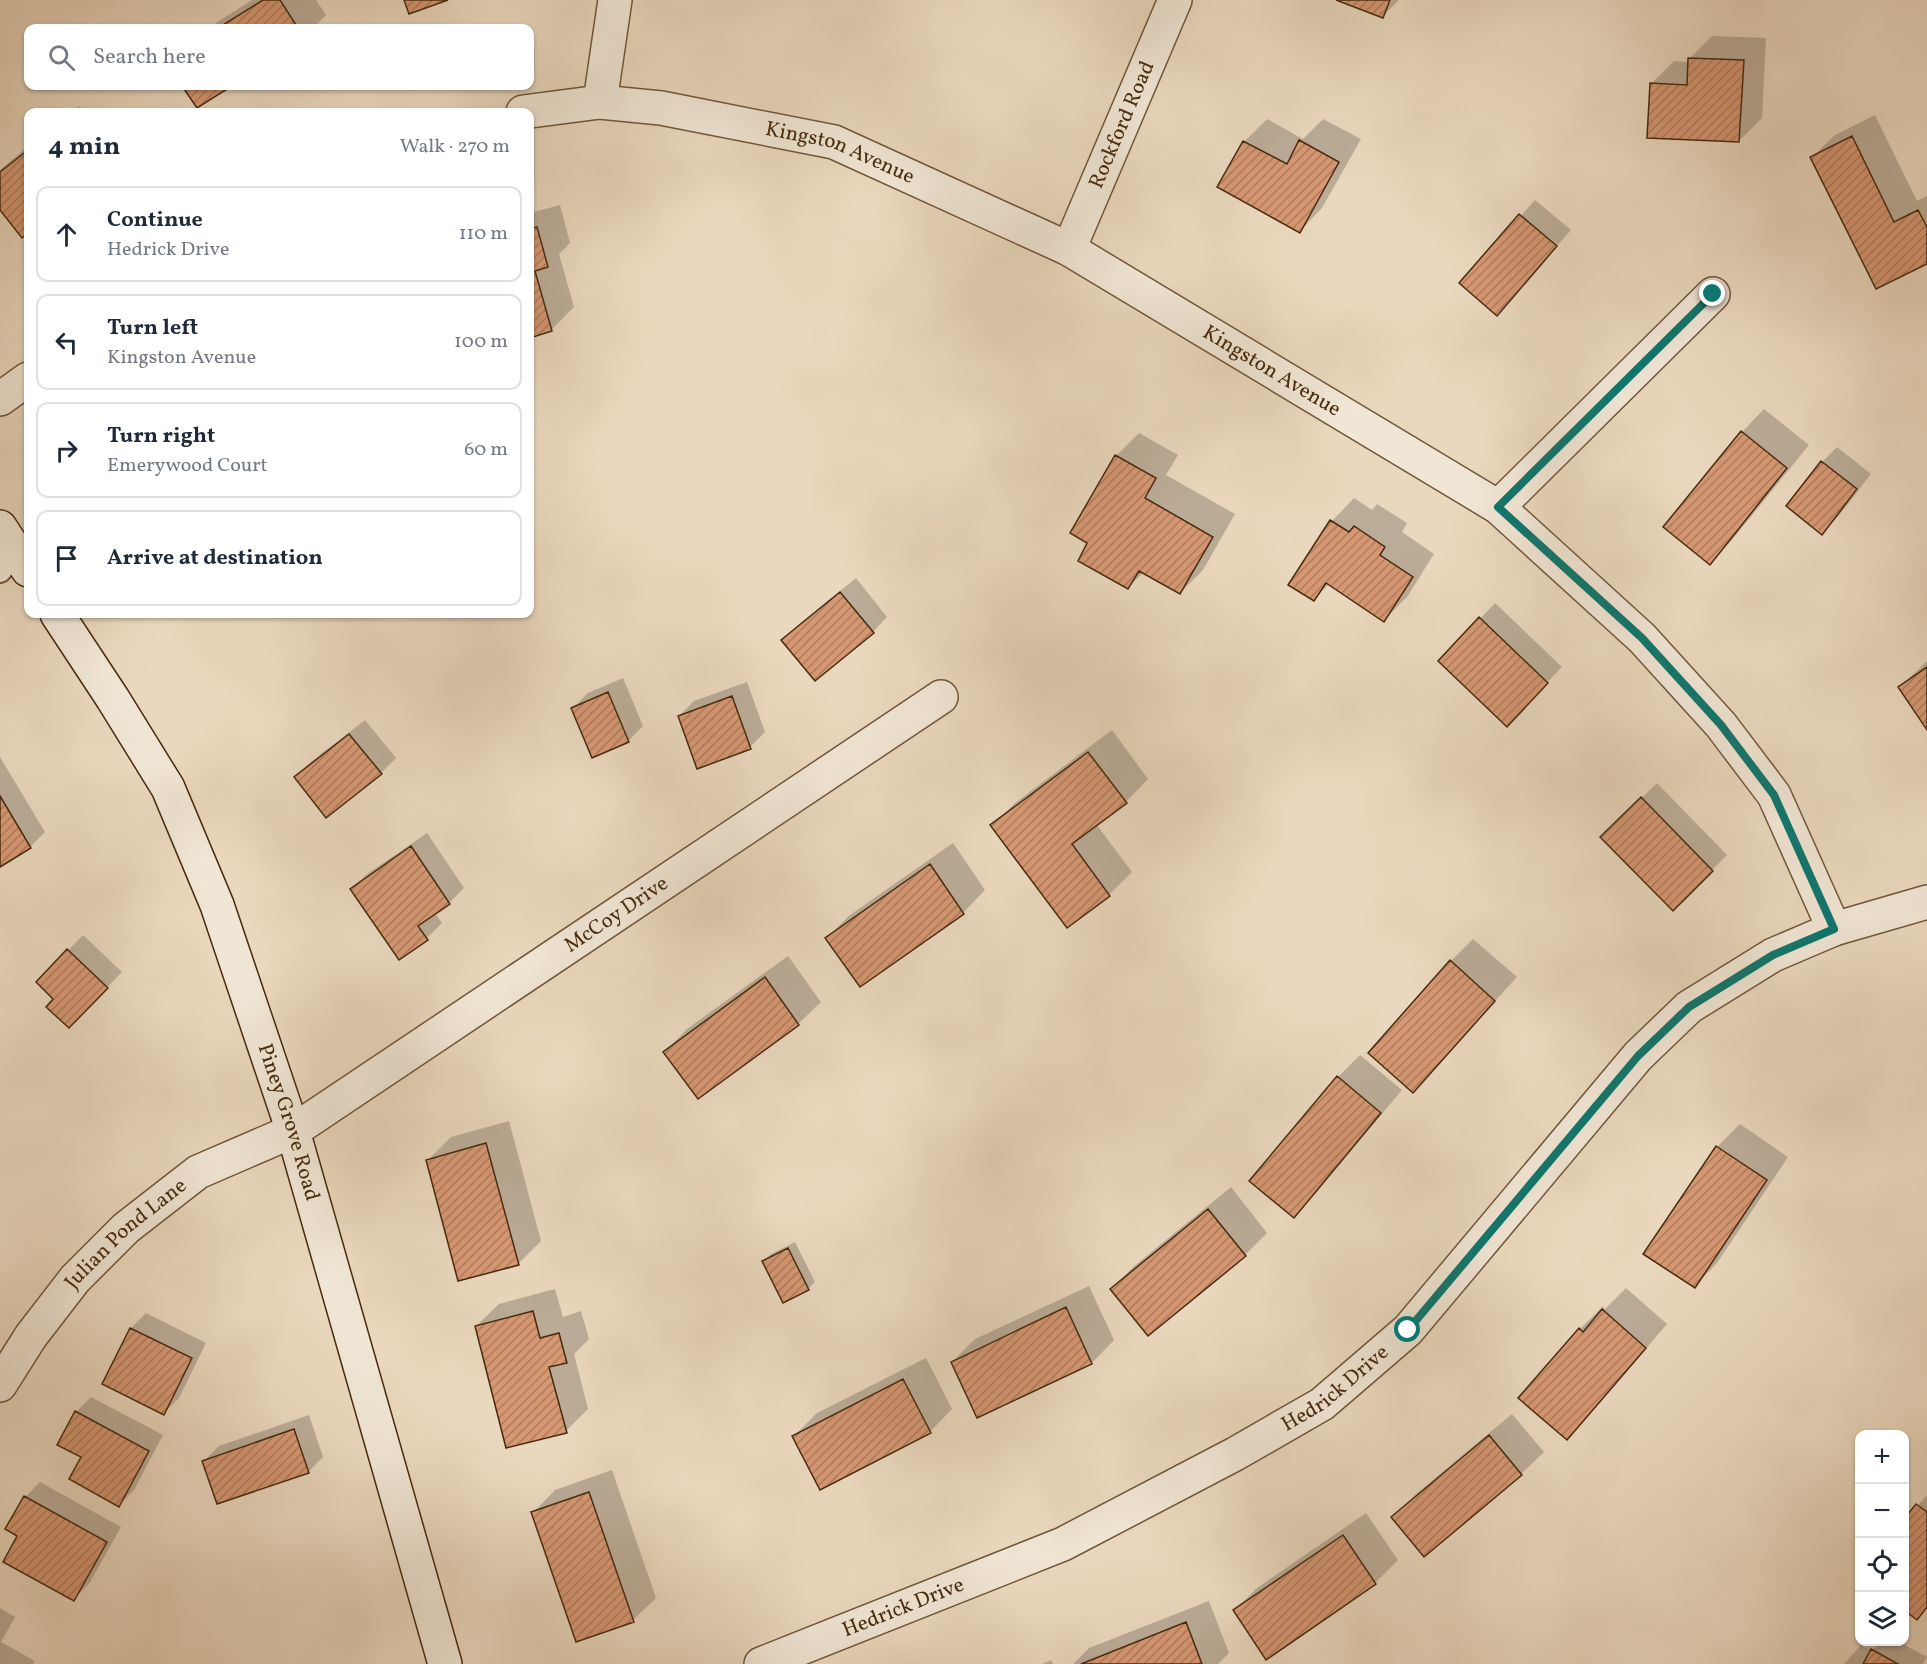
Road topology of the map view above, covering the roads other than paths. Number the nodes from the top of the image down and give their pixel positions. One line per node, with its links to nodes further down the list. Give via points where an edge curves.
1 (615, 0): 3 (street)
2 (1175, 0): 5 (street, Rockford Road)
3 (600, 102): 4 (street, Kingston Avenue); 5 (street, Kingston Avenue, via 661,108 834,142)
4 (534, 111)
5 (1070, 249): 9 (street, Kingston Avenue)
6 (1713, 294): 9 (street)
7 (24, 383): 8 (street)
8 (0, 399)
9 (1498, 507): 13 (street, Kingston Avenue, via 1642,638 1721,725 1774,795)
10 (60, 618): 14 (street, Piney Grove Road, via 168,789 217,905)
11 (940, 697): 14 (street, McCoy Drive)
12 (1927, 902): 13 (street, Hedrick Drive)
13 (1834, 929): 17 (street, Hedrick Drive, via 1773,955 1689,1007 1638,1056 1408,1330 1322,1404 1063,1544)
14 (293, 1131): 15 (street, Julian Pond Lane, via 198,1172 126,1228 75,1280 31,1336); 16 (street, Piney Grove Road)
15 (0, 1385)
16 (445, 1664)
17 (761, 1664)

